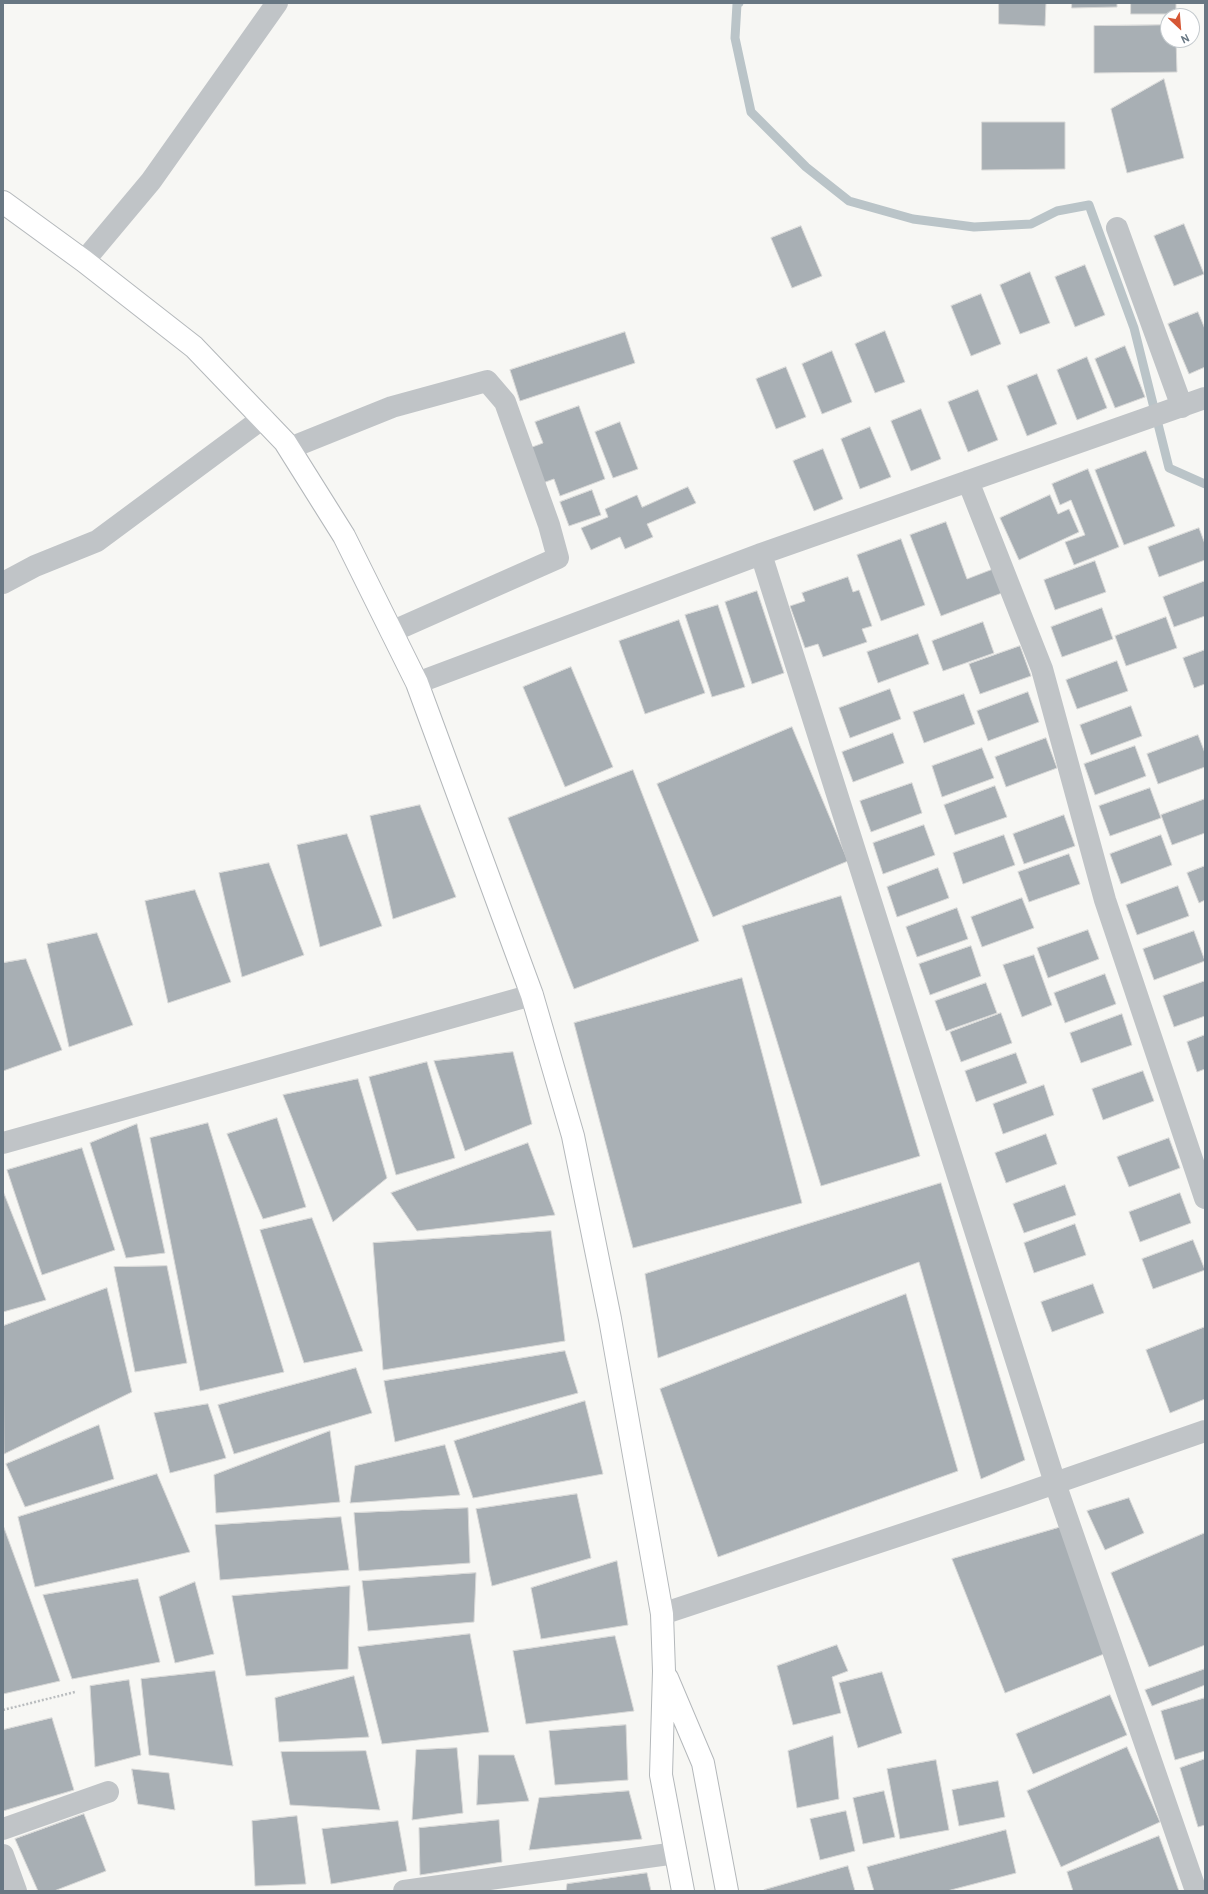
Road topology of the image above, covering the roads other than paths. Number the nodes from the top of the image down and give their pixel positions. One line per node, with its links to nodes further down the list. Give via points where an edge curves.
1 (277, 3): 4 (street, via 150,181)
2 (3, 202): 4 (main road)
3 (1117, 228): 6 (street)
4 (84, 261): 7 (main road, via 194,347)
5 (1205, 398): 6 (street)
6 (1164, 413): 9 (street)
7 (263, 418): 8 (main road); 11 (street, via 97,541 35,566)
8 (290, 448): 12 (main road, via 344,536); 12 (street, via 392,407 487,381 505,402 549,525 558,558)
9 (968, 481): 10 (street); 16 (street, via 1042,669 1105,900)
10 (761, 554): 13 (street); 18 (street)
11 (3, 583)
12 (391, 632): 13 (main road)
13 (417, 683): 14 (main road)
14 (532, 995): 15 (street); 19 (main road, via 575,1144 610,1319)
15 (3, 1143)
16 (1205, 1198)
17 (1205, 1431): 18 (street)
18 (1055, 1483): 19 (street); 29 (street)
19 (662, 1614): 20 (main road)
20 (664, 1671): 23 (main road, via 661,1775); 28 (main road, via 704,1764)
21 (108, 1792): 22 (street)
22 (3, 1829)
23 (676, 1853): 26 (street); 27 (main road)
24 (3, 1855): 25 (street)
25 (16, 1891)
26 (404, 1891)
27 (683, 1891)
28 (727, 1891)
29 (1196, 1891)

